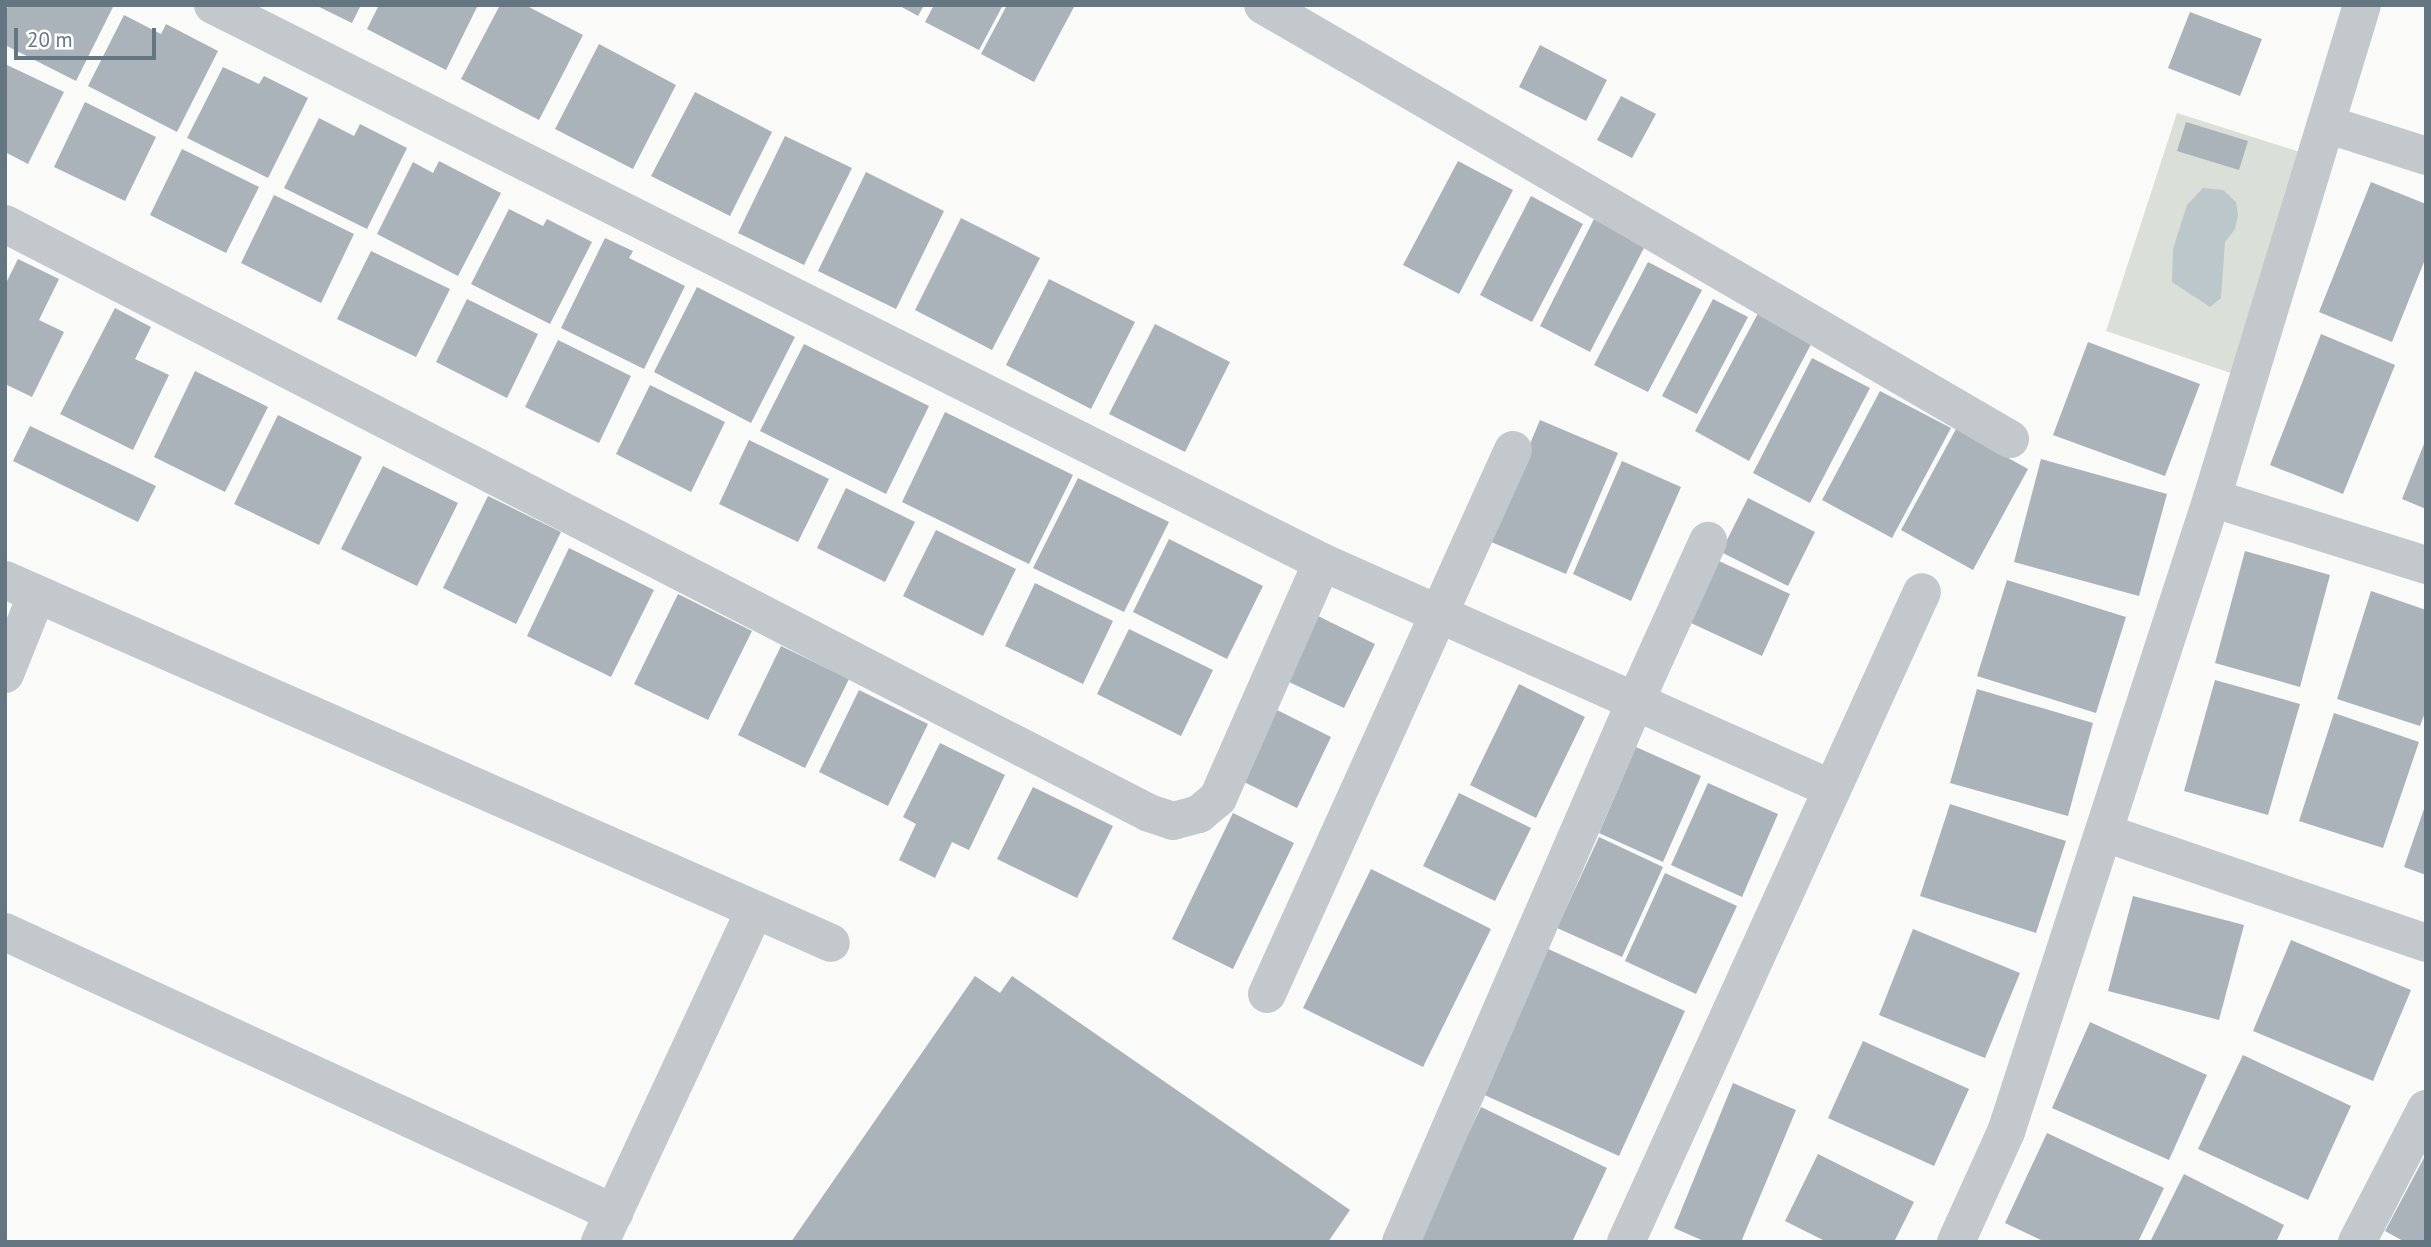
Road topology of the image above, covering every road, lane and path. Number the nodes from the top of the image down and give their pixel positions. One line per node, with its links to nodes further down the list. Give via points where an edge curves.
1 (213, 5): 11 (street)
2 (1263, 5): 7 (street)
3 (2362, 5): 4 (street)
4 (2326, 124): 5 (street); 9 (street)
5 (2426, 156)
6 (5, 224): 11 (street, via 1149,814 1172,821 1199,814 1217,798)
7 (2010, 439)
8 (1513, 450): 15 (street)
9 (2212, 498): 12 (street); 19 (street)
10 (1708, 541): 17 (street)
11 (1322, 562): 15 (street)
12 (2426, 565)
13 (21, 587): 16 (street); 20 (street)
14 (1922, 592): 18 (street)
15 (1438, 615): 17 (street); 24 (street)
16 (5, 674)
17 (1634, 702): 18 (street); 27 (street)
18 (1832, 789): 28 (street)
19 (2105, 833): 23 (street); 29 (street, via 2006,1132)
20 (755, 910): 22 (street); 26 (street)
21 (5, 932): 26 (street)
22 (831, 943)
23 (2426, 943)
24 (1267, 994)
25 (2426, 1108): 30 (street)
26 (607, 1227)
27 (1401, 1242)
28 (1626, 1242)
29 (1956, 1242)
30 (2357, 1242)

